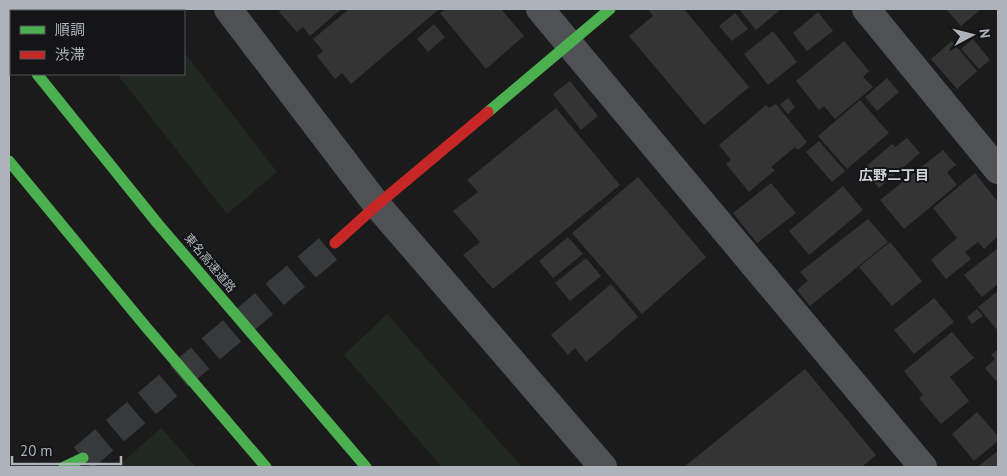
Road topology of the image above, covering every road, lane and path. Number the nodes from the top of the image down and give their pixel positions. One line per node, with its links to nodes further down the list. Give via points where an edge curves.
1 (228, 9): 9 (street)
2 (540, 9): 5 (street)
3 (610, 9): 5 (main road)
4 (866, 9): 8 (street)
5 (569, 44): 9 (main road); 16 (street)
6 (38, 75): 14 (main road, 東名高速道路, via 203,277)
7 (9, 161): 13 (main road)
8 (998, 170)
9 (377, 204): 10 (main road); 15 (street)
10 (335, 243)
11 (83, 458): 12 (main road)
12 (64, 467)
13 (266, 467)
14 (366, 467)
15 (603, 467)
16 (923, 467)

